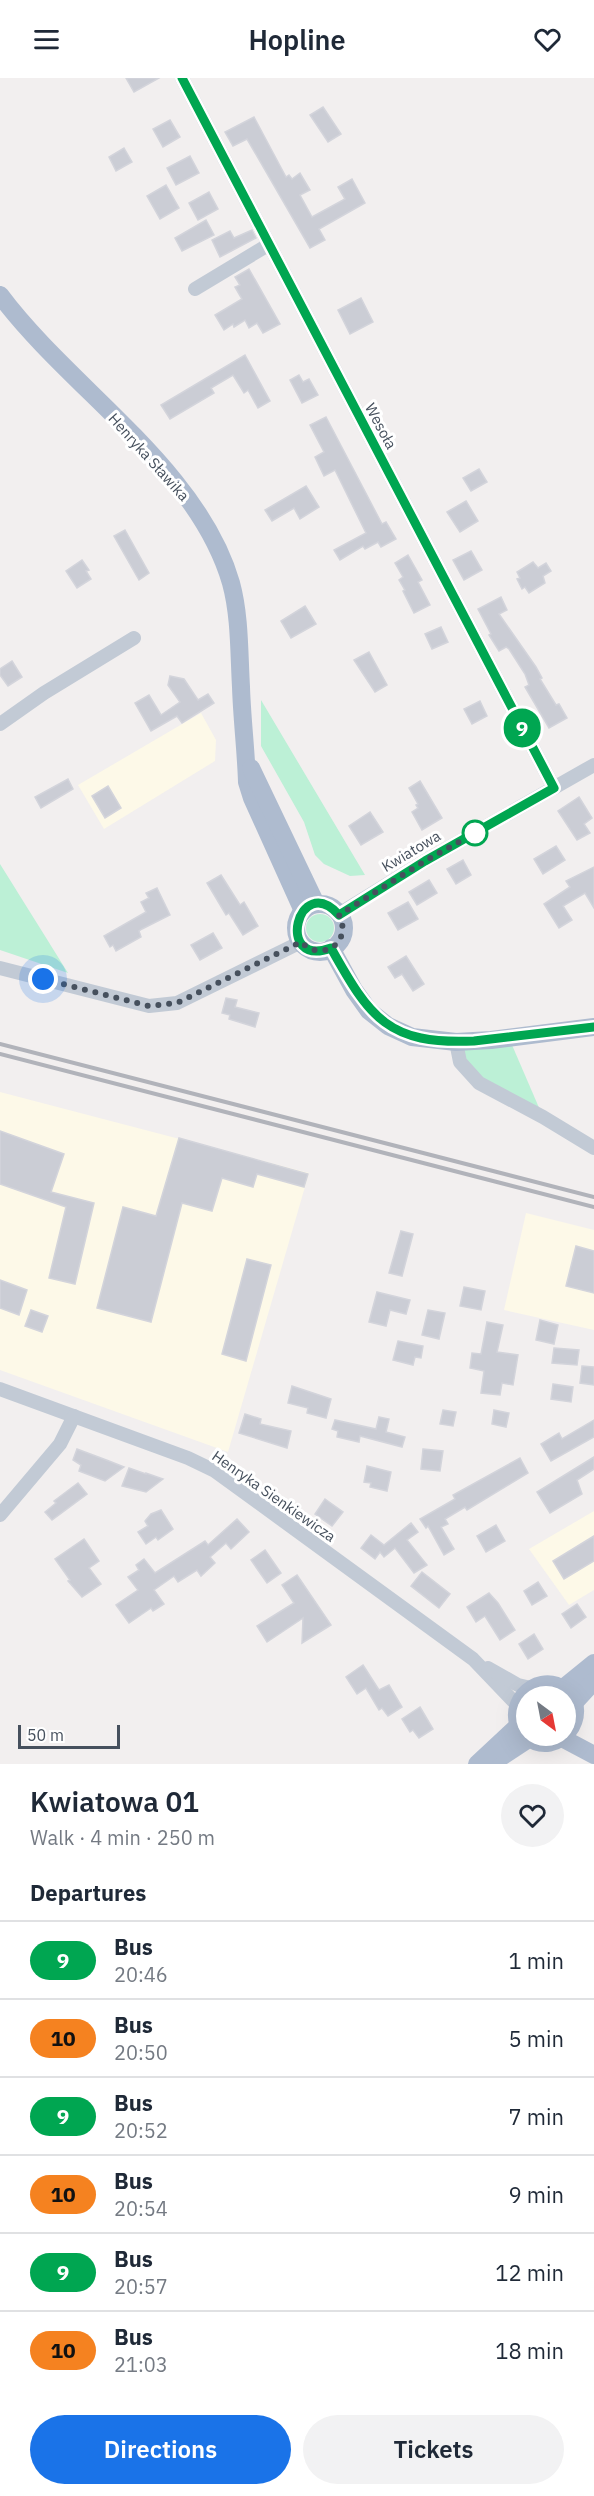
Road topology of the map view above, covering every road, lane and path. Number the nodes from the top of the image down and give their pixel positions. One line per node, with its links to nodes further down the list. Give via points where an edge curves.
1 (182, 78): 2 (street, Wesoła)
2 (268, 246): 3 (street); 8 (street, Wesoła)
3 (195, 289)
4 (0, 295): 9 (main road, Henryka Sławika, via 166,471 209,530 231,584 237,619 247,782)
5 (135, 638): 6 (street)
6 (0, 724)
7 (594, 765): 8 (street, Kwiatowa)
8 (554, 788): 10 (street, Kwiatowa)
9 (309, 908): 10 (main road, via 328,905); 11 (main road, via 299,917 296,930)
10 (339, 915): 12 (main road, via 343,932)
11 (301, 942): 12 (main road, via 312,950); 13 (street, via 177,1003 149,1006)
12 (331, 948): 15 (main road, via 369,1011 388,1026 412,1037)
13 (0, 968)
14 (594, 1027): 15 (main road)
15 (456, 1042): 16 (street, via 460,1062 479,1083)
16 (594, 1148)
17 (0, 1389): 18 (street, Henryka Sienkiewicza)
18 (74, 1416): 19 (street, via 60,1444); 20 (street, Henryka Sienkiewicza, via 215,1471)
19 (0, 1515)
20 (473, 1659): 23 (street, Henryka Sienkiewicza); 26 (street, Henryka Sienkiewicza)
21 (594, 1663): 24 (main road)
22 (594, 1681): 25 (main road)
23 (522, 1686)
24 (566, 1686)
25 (576, 1701)
26 (516, 1704)
27 (576, 1735): 31 (main road)
28 (576, 1738): 32 (main road)
29 (516, 1739): 33 (main road)
30 (516, 1742): 34 (main road)
31 (594, 1744)
32 (594, 1755)
33 (477, 1764)
34 (490, 1764)

